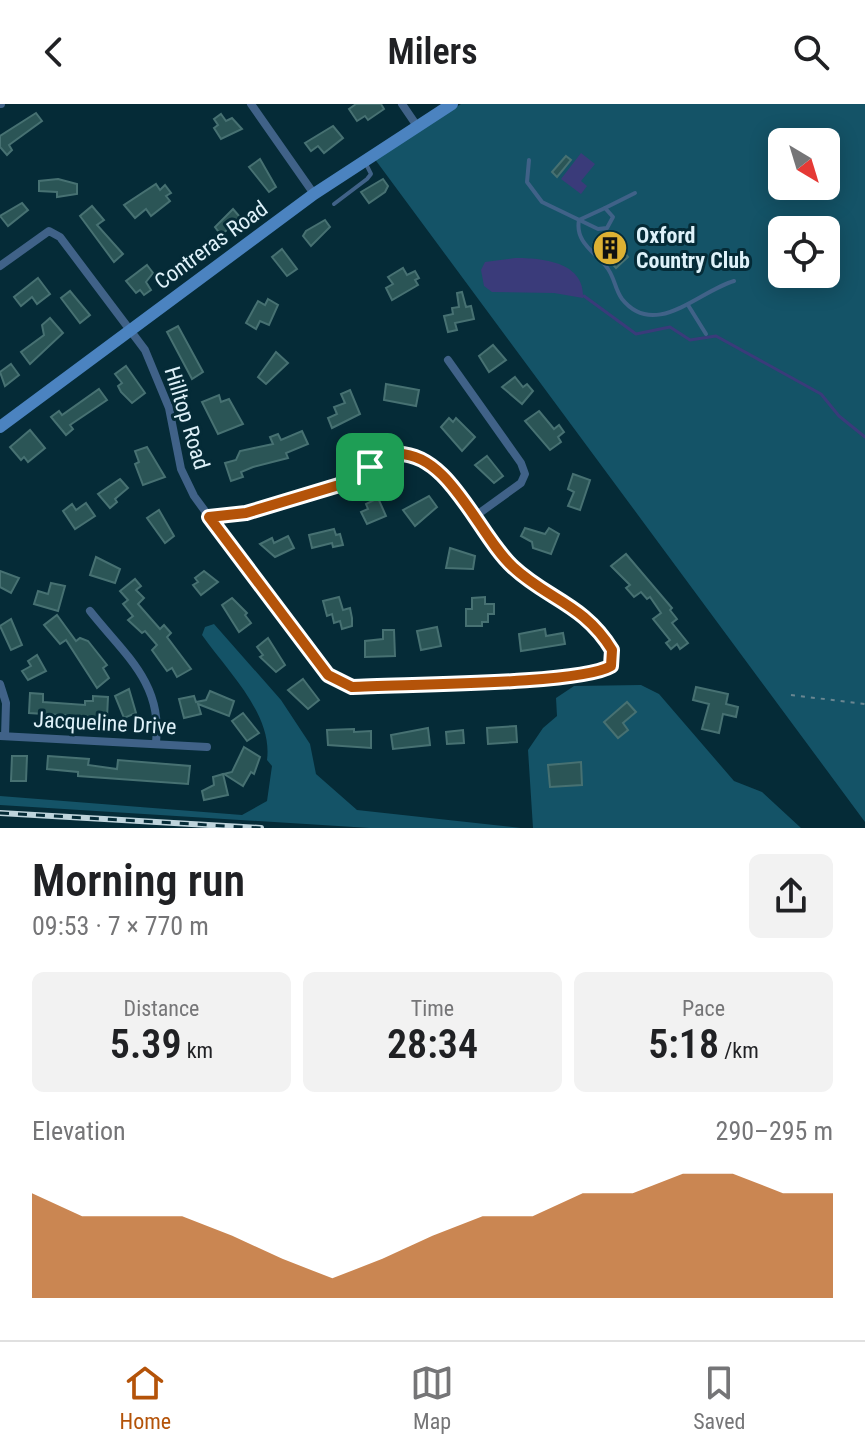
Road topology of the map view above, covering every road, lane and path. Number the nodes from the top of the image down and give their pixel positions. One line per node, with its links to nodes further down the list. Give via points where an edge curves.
1 (251, 104): 8 (street)
2 (402, 104): 4 (street)
3 (452, 104): 4 (street, Contreras Road)
4 (417, 126): 5 (street, Contreras Road)
5 (364, 160): 8 (street, Contreras Road); 9 (lane, via 371,174)
6 (529, 160): 11 (lane, via 527,182 534,195)
7 (635, 193): 10 (lane)
8 (314, 194): 15 (street, Contreras Road)
9 (334, 204)
10 (605, 208): 11 (lane); 11 (lane, via 613,217 607,228)
11 (579, 220): 14 (lane, via 582,242 613,275 630,306 654,315)
12 (0, 266): 15 (street, Hilltop Road, via 49,231 60,237)
13 (734, 281): 14 (lane)
14 (688, 305): 16 (lane)
15 (130, 330): 18 (street, Contreras Road); 19 (street, Hilltop Road, via 159,377 181,469)
16 (706, 334)
17 (448, 360): 20 (street, via 525,474 521,483)
18 (0, 427)
19 (209, 517): 20 (street, Hilltop Road, via 246,513 339,485 382,460 410,454 437,470); 20 (street, Hilltop Road, via 317,664 341,683 352,687 519,679 611,666 612,650 590,621 514,568)
20 (474, 517)
21 (90, 611): 26 (street, via 156,700)
22 (0, 684): 25 (street, via 6,703)
23 (791, 695): 24 (path)
24 (865, 704)
25 (3, 736): 26 (street, Jacqueline Drive)
26 (156, 742): 27 (street, Jacqueline Drive)
27 (207, 747)

